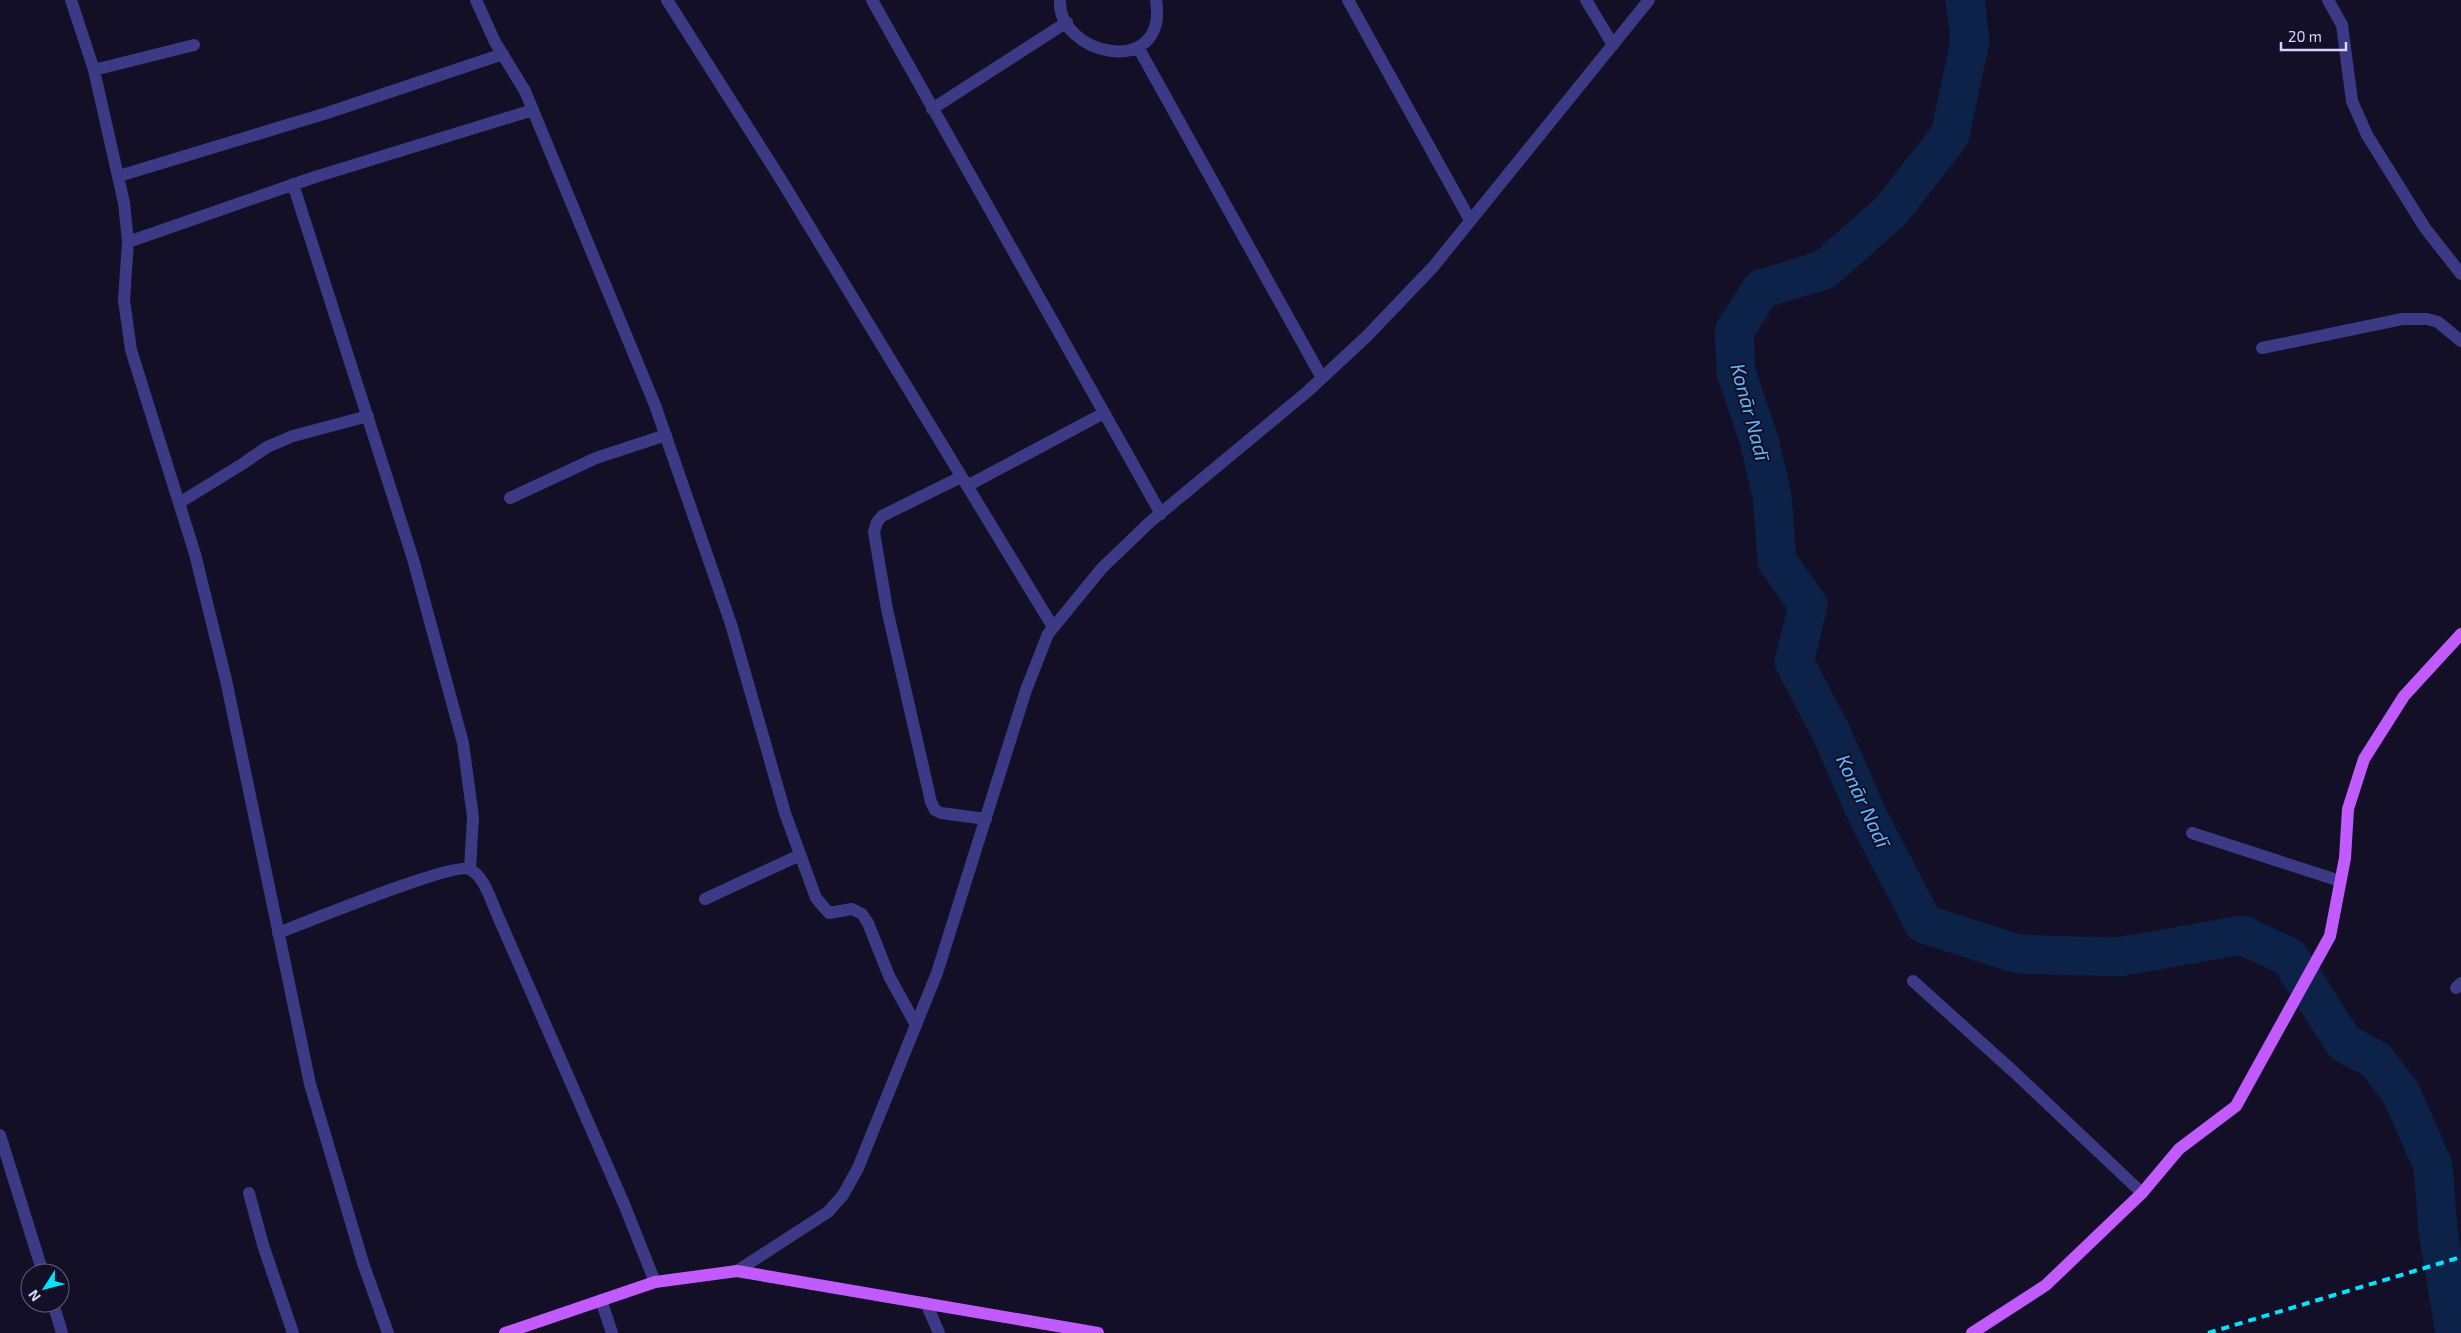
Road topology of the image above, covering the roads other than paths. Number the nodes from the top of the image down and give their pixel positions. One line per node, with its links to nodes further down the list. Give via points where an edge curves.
1 (71, 0): 16 (street)
2 (476, 0): 15 (street)
3 (667, 0): 30 (street, via 780,178)
4 (872, 0): 17 (street)
5 (1060, 0): 11 (street)
6 (1156, 0): 14 (street, via 1158,10 1154,29 1149,40)
7 (1348, 0): 21 (street)
8 (1586, 0): 13 (street)
9 (1649, 0): 13 (street)
10 (2328, 0): 23 (street, via 2342,25 2352,101 2367,135 2425,228)
11 (1067, 22): 14 (street, via 1076,36 1090,45 1124,53); 17 (street)
12 (194, 45): 16 (street)
13 (1613, 45): 21 (street)
14 (1138, 49): 26 (street)
15 (503, 54): 18 (street); 19 (street, via 327,113)
16 (94, 70): 19 (street)
17 (932, 109): 27 (street)
18 (533, 110): 20 (street); 29 (street)
19 (119, 176): 22 (street)
20 (293, 184): 22 (street); 28 (street)
21 (1470, 220): 26 (street, via 1433,268)
22 (128, 242): 32 (street, via 124,300 131,350)
23 (2461, 274)
24 (2461, 341): 25 (street, via 2438,322 2402,319)
25 (2262, 348)
26 (1322, 378): 33 (street)
27 (1104, 412): 30 (street); 33 (street)
28 (368, 416): 32 (street, via 293,436 267,447); 39 (street, via 414,559 463,743 473,817)
29 (666, 435): 31 (street, via 596,458); 38 (street, via 731,624)
30 (964, 482): 34 (street); 36 (street, via 882,516 874,532 887,609 931,802 941,813)
31 (510, 498)
32 (179, 503): 42 (street, via 226,680)
33 (1160, 514): 34 (street, via 1102,568)
34 (1053, 627): 36 (street, via 1026,690)
35 (2461, 634): 40 (main road, via 2404,696 2364,759 2348,809)
36 (986, 819): 44 (street, via 938,972)
37 (2192, 833): 40 (street)
38 (800, 855): 41 (street); 44 (street, via 823,909 829,913 852,909 862,914 889,976)
39 (470, 869): 42 (street, via 461,868 417,881); 50 (street, via 482,882 498,914)
40 (2340, 881): 47 (main road, via 2330,936 2236,1106 2179,1149)
41 (705, 899)
42 (278, 933): 58 (street, via 310,1084 363,1263)
43 (1913, 981): 47 (street)
44 (916, 1025): 49 (street, via 858,1168 843,1195 809,1226)
45 (0, 1135): 48 (street)
46 (248, 1193): 57 (street)
47 (2142, 1193): 63 (main road, via 2046,1285)
48 (40, 1263)
49 (736, 1271): 50 (main road); 52 (main road)
50 (655, 1282): 51 (main road)
51 (601, 1300): 54 (main road); 60 (street)
52 (926, 1303): 55 (main road); 61 (street)
53 (56, 1313): 56 (street)
54 (534, 1328): 59 (main road)
55 (1050, 1329): 62 (main road)
56 (62, 1333)
57 (293, 1333)
58 (388, 1333)
59 (505, 1333)
60 (612, 1333)
61 (939, 1333)
62 (1098, 1333)
63 (1972, 1333)

